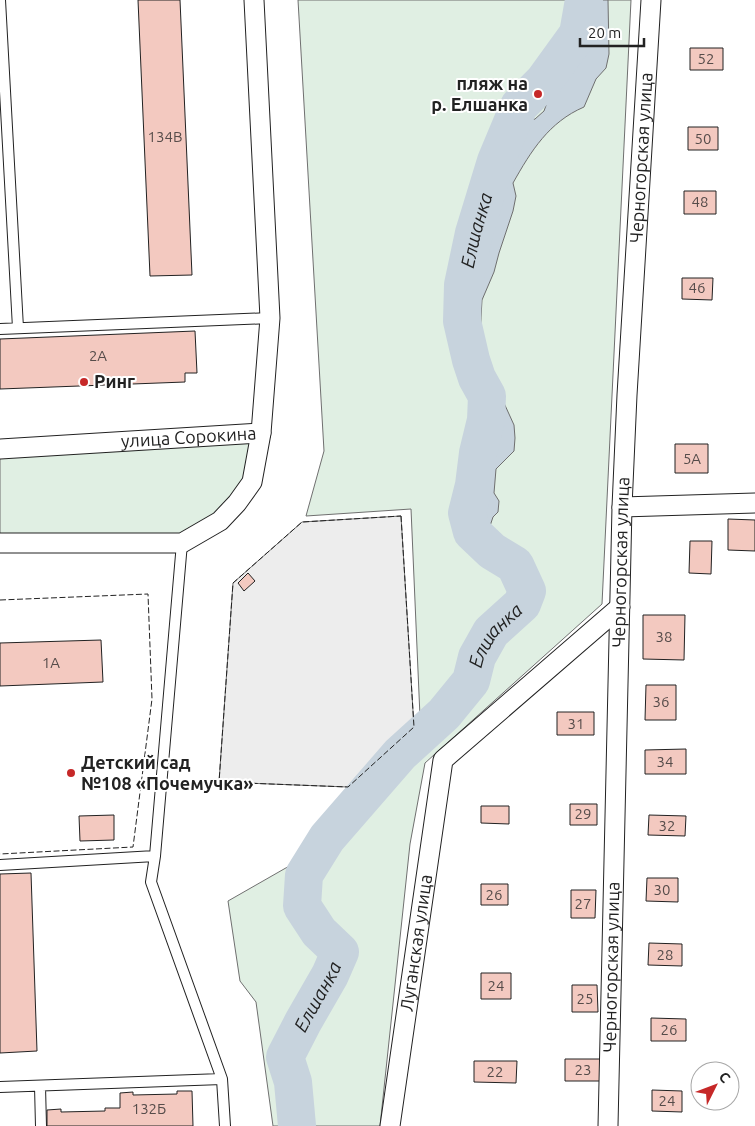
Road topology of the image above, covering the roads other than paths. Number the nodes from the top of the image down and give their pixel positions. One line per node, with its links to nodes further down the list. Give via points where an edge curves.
1 (0, 0): 5 (lane)
2 (254, 0): 4 (street)
3 (651, 0): 10 (street, Черногорская улица)
4 (270, 318): 5 (lane); 7 (street)
5 (18, 328): 6 (lane)
6 (0, 329)
7 (261, 433): 8 (street, улица Сорокина); 12 (street, улица Сорокина, via 252,482 237,503 220,521)
8 (0, 449)
9 (755, 504): 10 (street)
10 (622, 507): 13 (street, Черногорская улица)
11 (0, 543): 12 (street)
12 (182, 543): 14 (lane)
13 (620, 606): 21 (street, Луганская улица, via 443,760); 22 (street, Черногорская улица)
14 (155, 856): 15 (lane); 16 (lane, via 151,882)
15 (0, 865)
16 (222, 1079): 17 (lane); 20 (lane)
17 (40, 1086): 18 (lane); 19 (lane)
18 (0, 1087)
19 (42, 1126)
20 (225, 1126)
21 (390, 1126)
22 (608, 1126)

